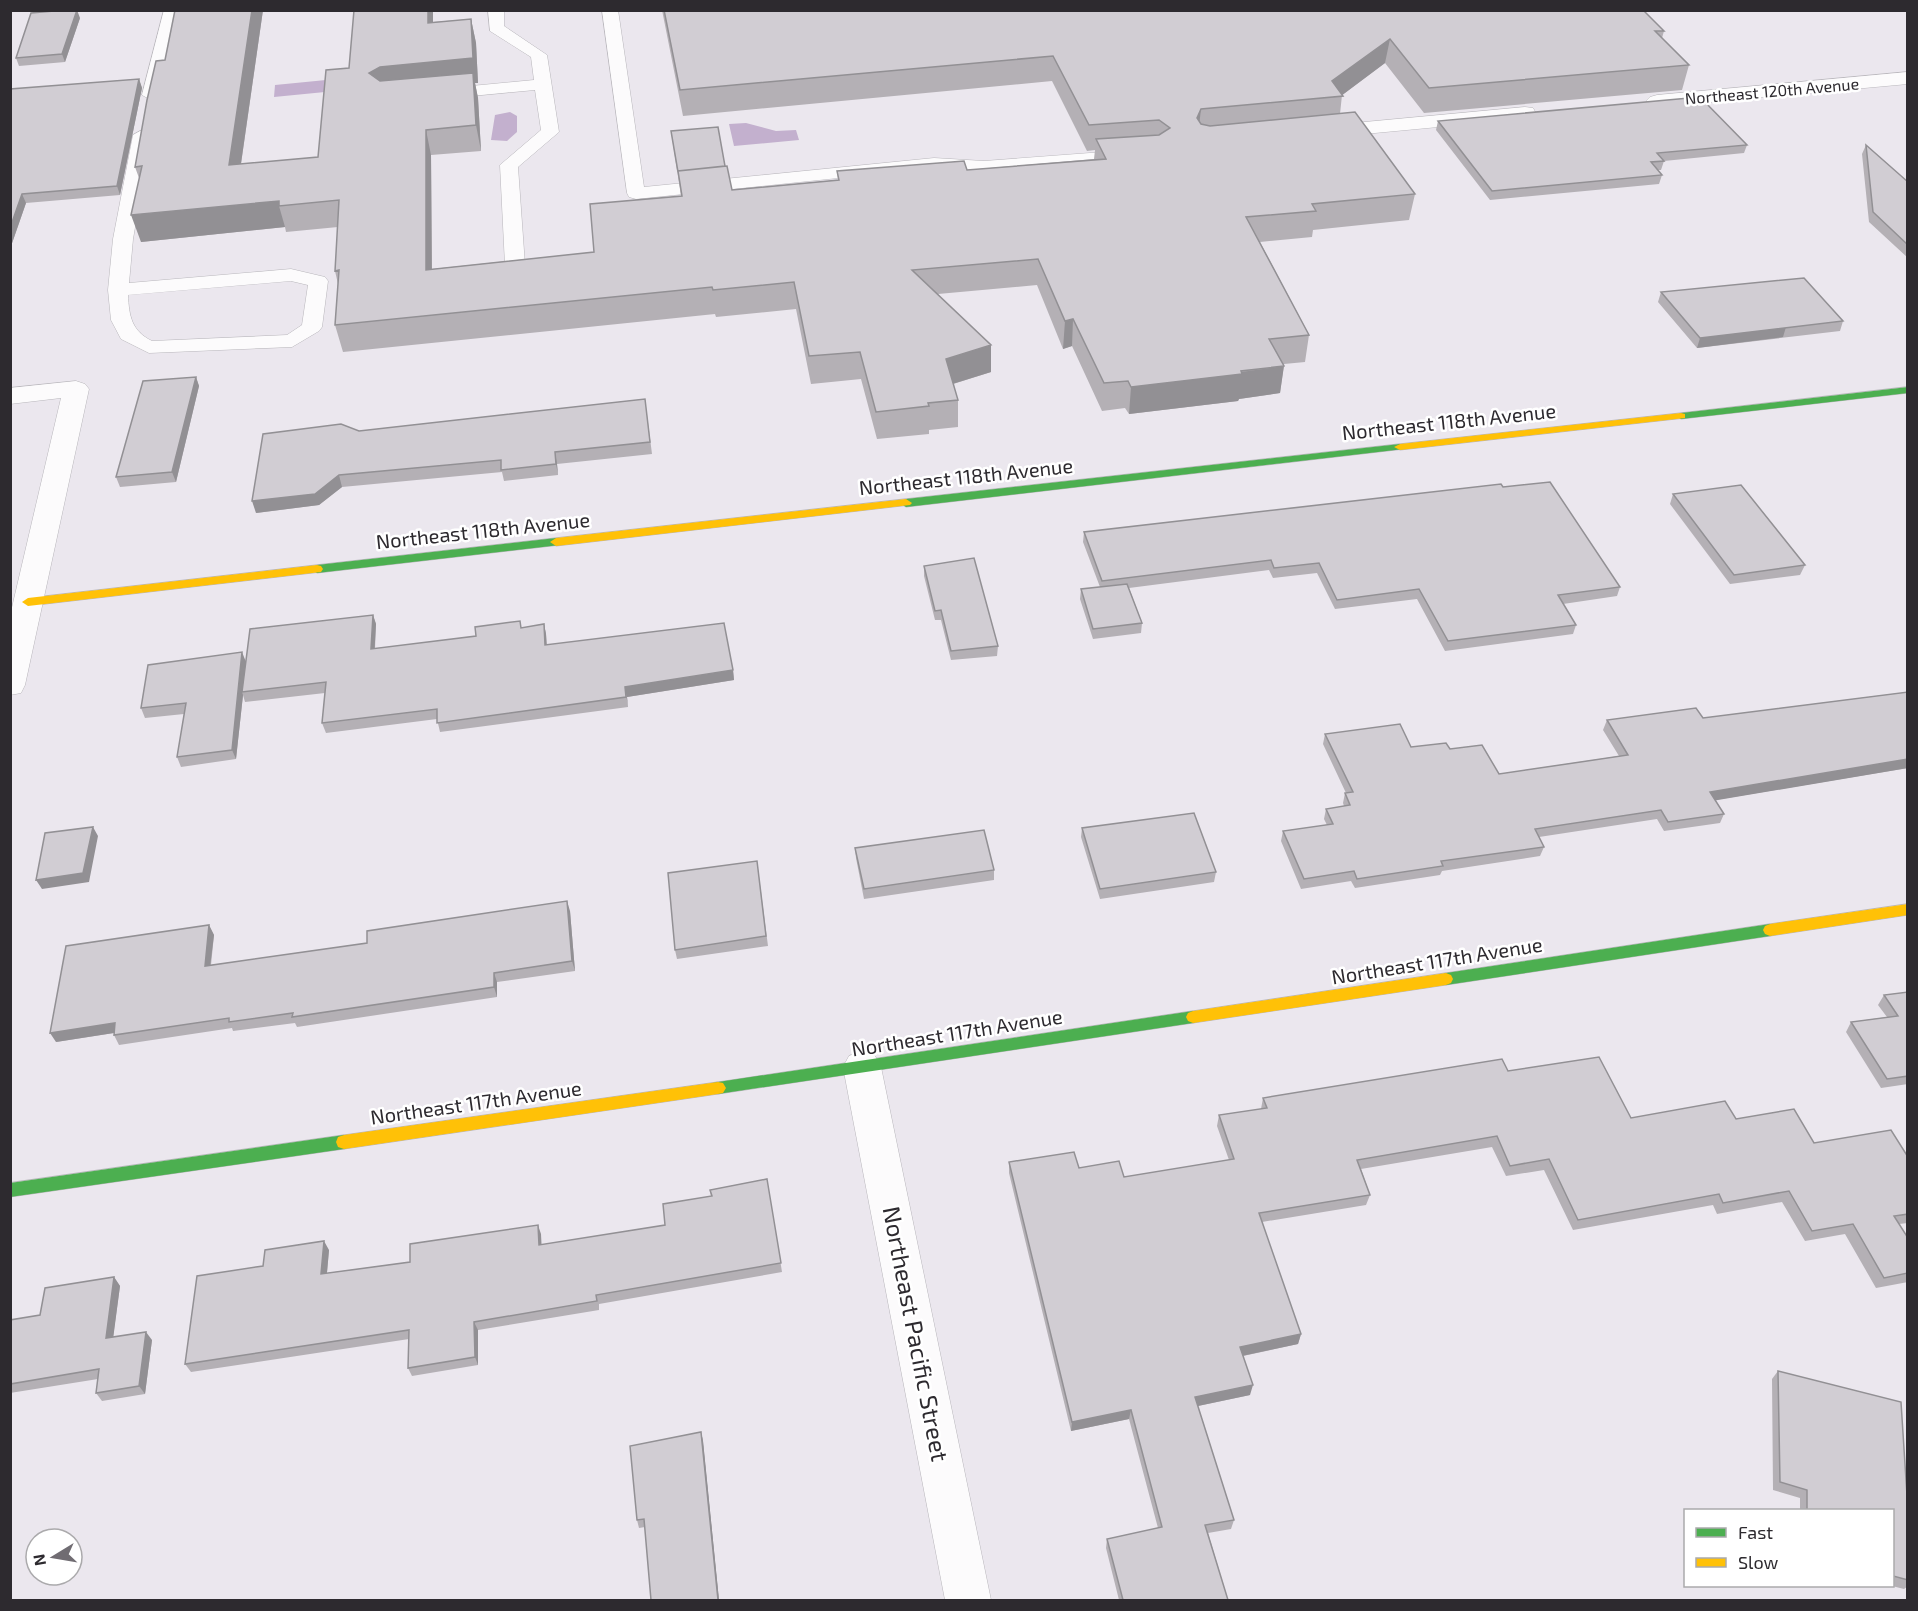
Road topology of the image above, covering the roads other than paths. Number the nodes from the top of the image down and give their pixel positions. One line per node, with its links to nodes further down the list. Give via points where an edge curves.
1 (172, 10): 12 (lane, via 144,125)
2 (496, 10): 5 (lane, via 496,28 539,55)
3 (610, 10): 10 (lane, via 636,193 934,163 984,166)
4 (1908, 78): 7 (street, Northeast 120th Avenue)
5 (543, 84): 6 (lane); 11 (lane, via 550,132 509,165)
6 (419, 96)
7 (1632, 103)
8 (1549, 111): 9 (street)
9 (1301, 134)
10 (1146, 154)
11 (515, 265)
12 (118, 291): 12 (lane, via 291,275 318,281 312,327 292,341 148,347 128,335 119,315)
13 (1908, 390): 15 (street, Northeast 118th Avenue)
14 (10, 396): 15 (street, via 76,389)
15 (28, 602): 16 (street)
16 (10, 685)
17 (1908, 909): 18 (street, Northeast 117th Avenue)
18 (862, 1067): 19 (street, Northeast 117th Avenue); 20 (street, Northeast Pacific Street)
19 (10, 1190)
20 (968, 1600)

